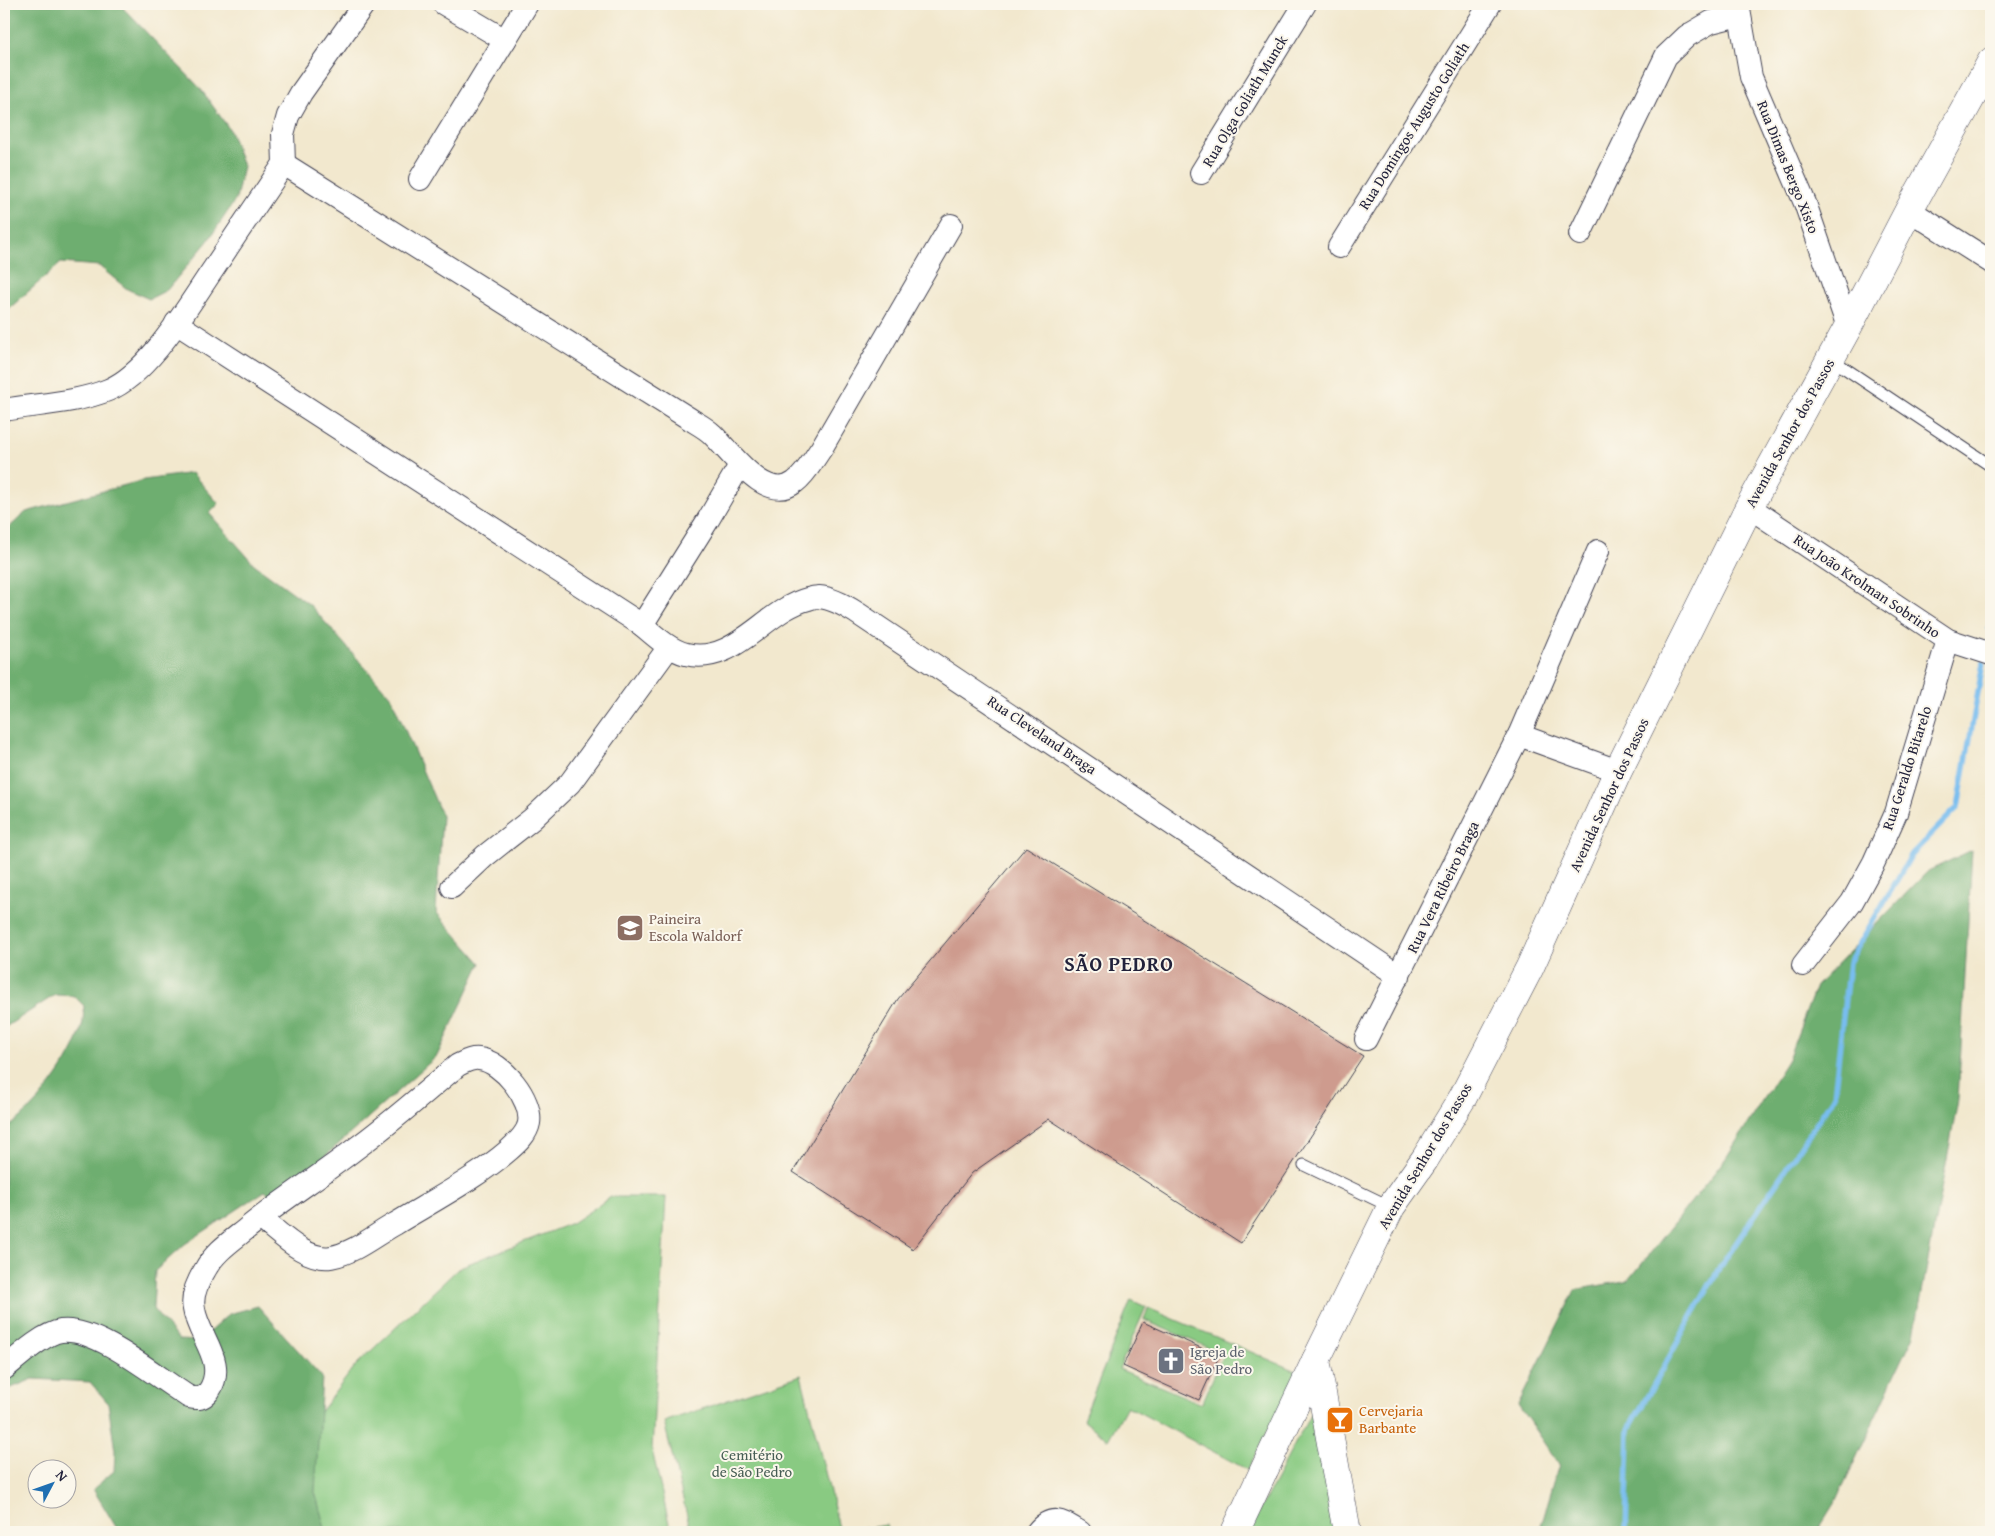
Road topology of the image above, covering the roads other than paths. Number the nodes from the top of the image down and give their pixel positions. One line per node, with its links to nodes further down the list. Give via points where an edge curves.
1 (364, 4): 9 (street, via 288,116 283,134)
2 (444, 4): 7 (street)
3 (527, 4): 7 (street)
4 (1305, 4): 10 (street, Rua Olga Goliath Munck)
5 (1490, 4): 15 (street, Rua Domingos Augusto Goliath)
6 (1738, 9): 14 (street, via 1687,36 1666,56); 18 (street, Rua Dimas Bergo Xisto, via 1751,77 1805,203)
7 (505, 40): 11 (street)
8 (1987, 79): 12 (street, Avenida Senhor dos Passos)
9 (284, 164): 17 (street); 21 (street, via 690,418 711,433)
10 (1201, 173)
11 (420, 179)
12 (1909, 210): 16 (street); 18 (street, Avenida Senhor dos Passos)
13 (952, 225): 21 (street, via 807,470 794,483 784,487 769,486)
14 (1580, 234)
15 (1339, 247)
16 (1991, 262)
17 (176, 323): 20 (street, via 147,360 126,380 108,390); 25 (street, Rua Cleveland Braga)
18 (1848, 327): 19 (street, Avenida Senhor dos Passos)
19 (1830, 359): 22 (lane); 23 (street, Avenida Senhor dos Passos)
20 (4, 410)
21 (740, 465): 25 (street)
22 (1991, 466)
23 (1749, 507): 26 (street, Rua João Krolman Sobrinho); 30 (street, Avenida Senhor dos Passos)
24 (1598, 551): 29 (street, Rua Vera Ribeiro Braga)
25 (642, 625): 27 (street, Rua Cleveland Braga)
26 (1948, 640): 28 (street, Rua João Krolman Sobrinho); 32 (street, Rua Geraldo Bitarelo, via 1896,813 1852,902)
27 (670, 646): 31 (street, via 570,783); 33 (street, Rua Cleveland Braga, via 684,654 710,655 740,642 796,602 818,597 837,602 896,637)
28 (1991, 654)
29 (1519, 734): 30 (street); 33 (street, Rua Vera Ribeiro Braga)
30 (1618, 771): 36 (street, Avenida Senhor dos Passos, via 1530,967 1463,1097)
31 (452, 887)
32 (1803, 965)
33 (1399, 976): 34 (street, Rua Vera Ribeiro Braga)
34 (1366, 1039)
35 (1304, 1165): 36 (lane)
36 (1391, 1207): 38 (street, Avenida Senhor dos Passos)
37 (260, 1218): 37 (street, via 354,1150 458,1065 469,1060 487,1061 508,1076 521,1091 529,1122 523,1136 509,1150 428,1204 348,1251 330,1257 317,1256 296,1246); 39 (street, via 221,1249 205,1269 196,1288 193,1308 214,1360 215,1376 203,1397 189,1397 126,1355 77,1332 60,1331 44,1338)
38 (1316, 1360): 42 (street, Avenida Senhor dos Passos); 43 (street)
39 (4, 1369)
40 (1037, 1532): 41 (street, via 1050,1520)
41 (1080, 1532)
42 (1235, 1532)
43 (1347, 1532)

